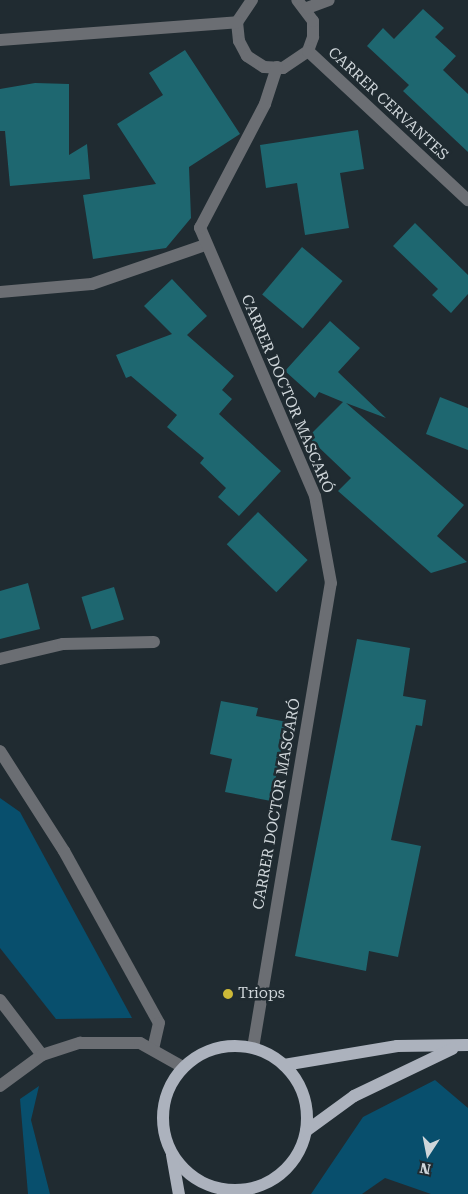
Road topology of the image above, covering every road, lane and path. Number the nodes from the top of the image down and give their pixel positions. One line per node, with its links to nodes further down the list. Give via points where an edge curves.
1 (252, 0): 4 (street)
2 (328, 0): 3 (street)
3 (300, 2): 6 (street, via 313,22)
4 (237, 22): 5 (street); 7 (street, via 238,41 247,56 264,67)
5 (0, 40)
6 (308, 51): 7 (street, via 297,62); 8 (street, CARRER CERVANTES)
7 (277, 67): 9 (street, CARRER DOCTOR MASCARÓ, via 265,104 200,228)
8 (468, 200)
9 (205, 245): 10 (street, via 92,284); 17 (street, CARRER DOCTOR MASCARÓ, via 315,496 331,583)
10 (0, 292)
11 (154, 642): 12 (street, via 63,644)
12 (0, 659)
13 (0, 751): 16 (street, via 64,851 159,1023)
14 (0, 1000): 18 (street)
15 (464, 1046): 19 (main road, via 397,1046); 22 (main road, via 354,1096)
16 (153, 1048): 18 (street, via 111,1040 80,1043); 20 (street)
17 (253, 1048): 19 (main road); 20 (main road, via 209,1050)
18 (42, 1055): 21 (street)
19 (284, 1065): 22 (main road, via 304,1095)
20 (184, 1067): 23 (main road, via 166,1092 163,1108)
21 (0, 1086)
22 (306, 1131): 24 (main road, via 294,1159)
23 (172, 1153): 24 (main road, via 190,1174 216,1188 244,1189); 25 (main road)
24 (271, 1180): 26 (main road)
25 (179, 1194)
26 (266, 1194)

